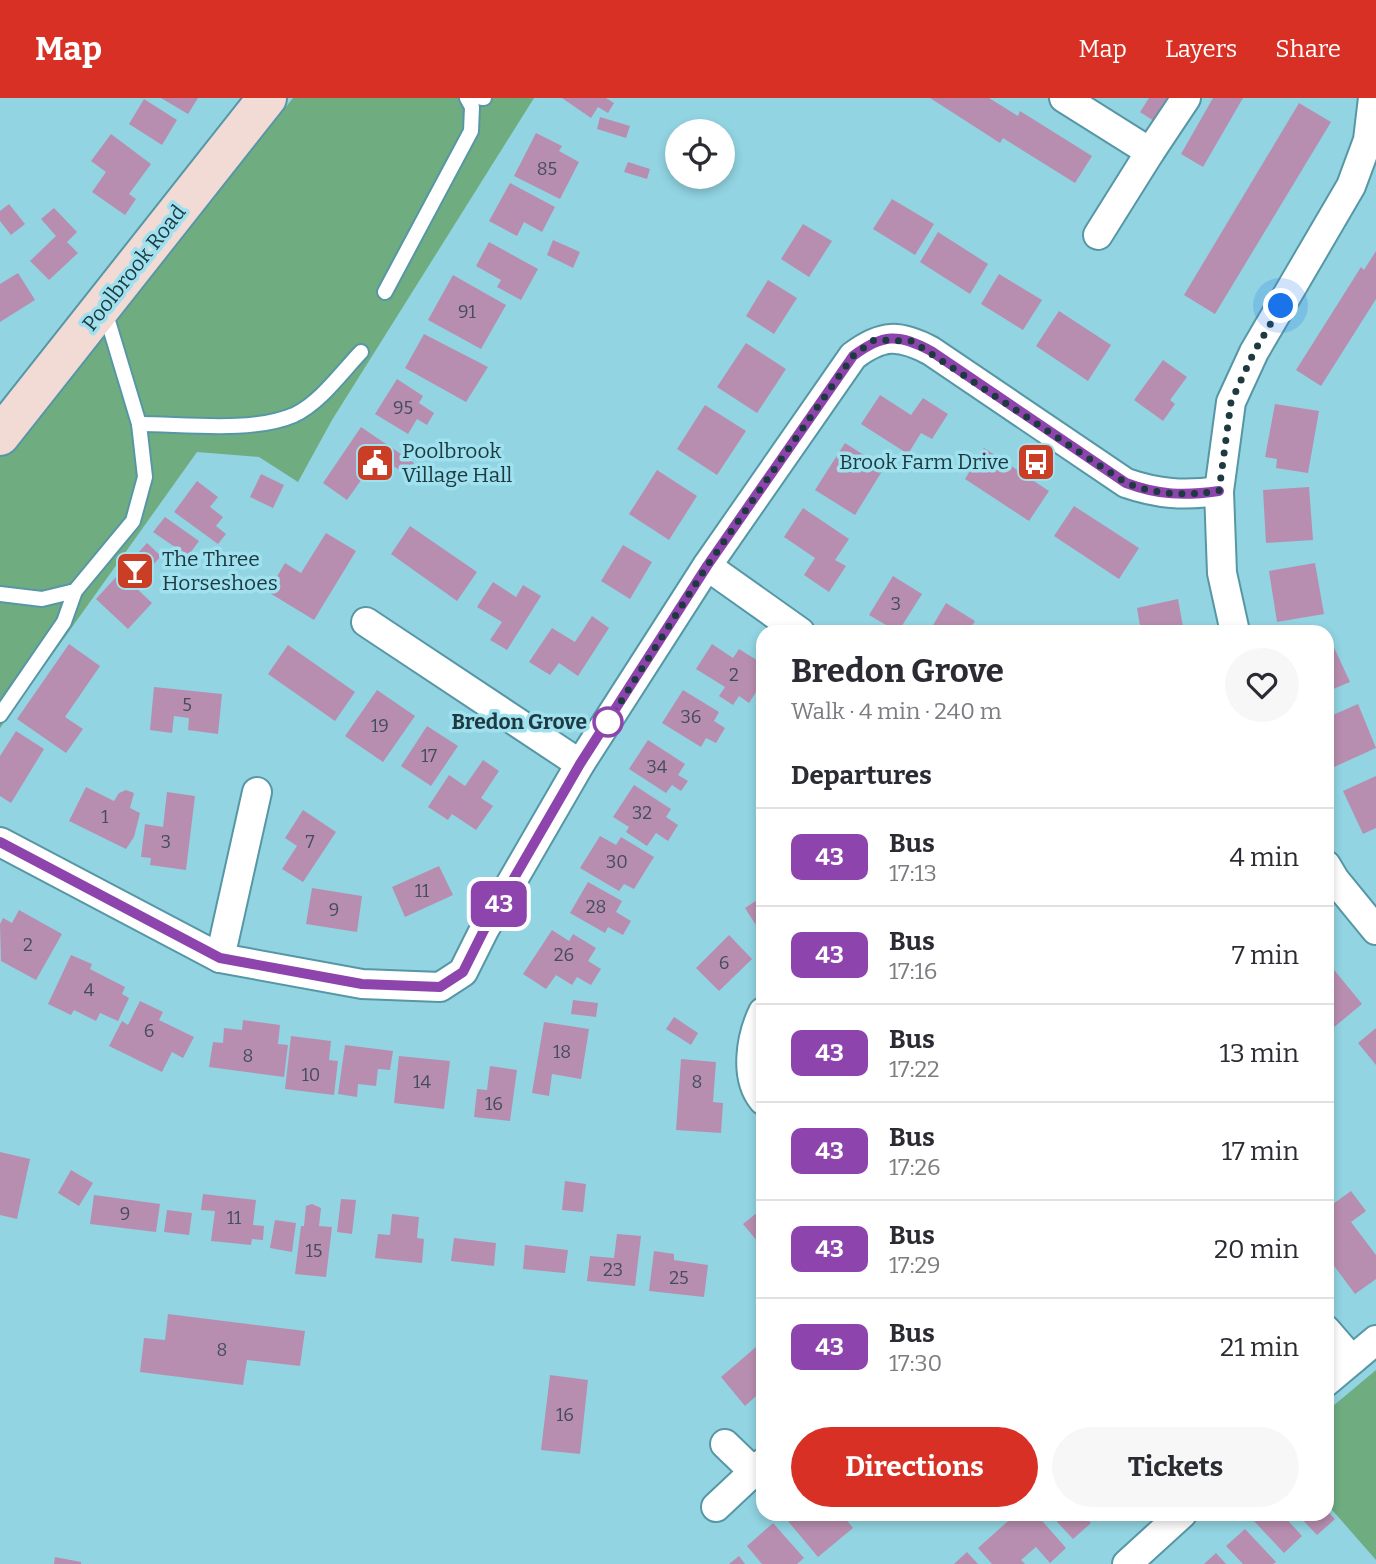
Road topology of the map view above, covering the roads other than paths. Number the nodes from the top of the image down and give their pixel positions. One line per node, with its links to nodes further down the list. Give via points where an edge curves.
1 (267, 98): 9 (main road, Poolbrook Road)
2 (467, 98): 8 (lane, via 472,107 471,131)
3 (1186, 98): 6 (street)
4 (1373, 98): 13 (street, via 1368,140 1351,186 1254,352 1231,402)
5 (1072, 103): 6 (street)
6 (1150, 152): 7 (street)
7 (1098, 235)
8 (385, 292)
9 (104, 307): 11 (lane); 12 (main road, Poolbrook Road)
10 (361, 352): 11 (lane, via 295,415 257,424)
11 (139, 424): 15 (lane, via 145,477 133,521)
12 (0, 436)
13 (1219, 491): 14 (street, via 1185,496 1155,493 1126,483 931,351 912,341 874,340 853,356); 19 (street, via 1222,573)
14 (707, 566): 18 (street); 21 (street)
15 (75, 591): 16 (lane, via 42,599); 20 (lane, via 64,622)
16 (0, 594)
17 (366, 622): 21 (street)
18 (790, 625)
19 (1233, 625)
20 (0, 715)
21 (580, 764): 26 (street, via 463,972 440,987 362,984)
22 (257, 792): 26 (street)
23 (0, 842): 26 (street)
24 (1334, 878): 25 (street)
25 (1376, 930)
26 (220, 958)
27 (756, 1032): 28 (street, via 751,1070)
28 (756, 1082)
29 (1334, 1339): 31 (street)
30 (1376, 1340): 31 (street)
31 (1352, 1360): 32 (street)
32 (1334, 1375)
33 (725, 1444): 34 (street)
34 (756, 1466)
35 (756, 1469): 36 (street)
36 (716, 1507)
37 (1174, 1521): 38 (street)
38 (1127, 1564)

